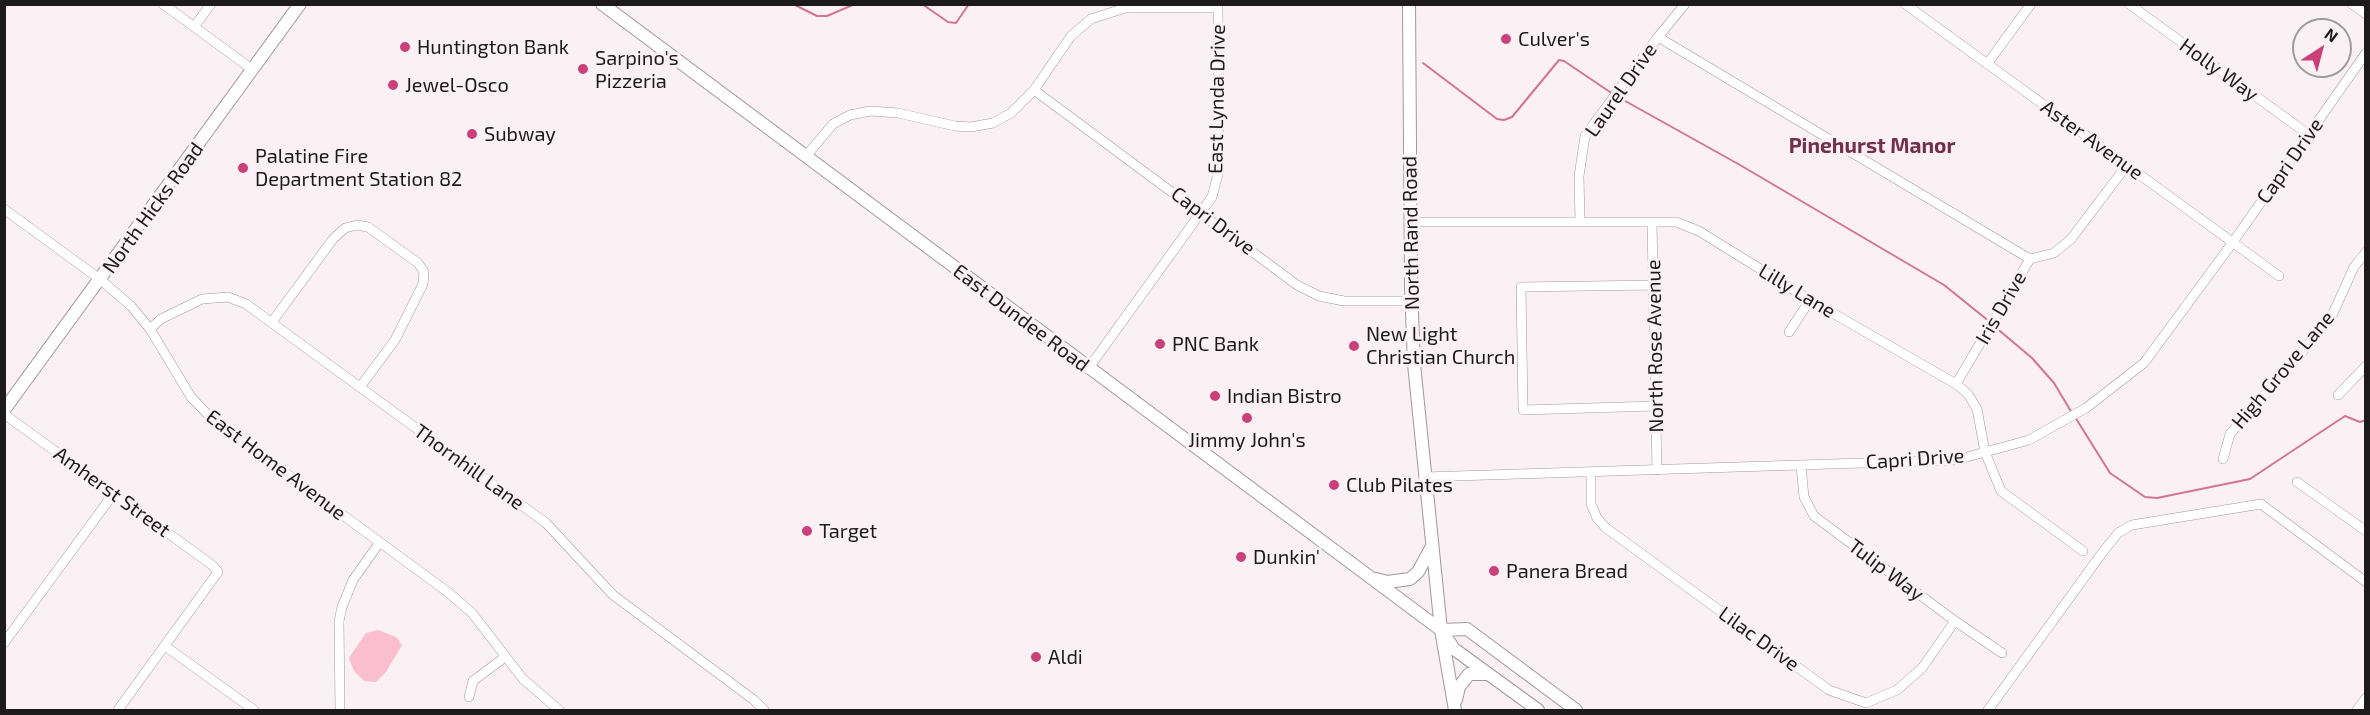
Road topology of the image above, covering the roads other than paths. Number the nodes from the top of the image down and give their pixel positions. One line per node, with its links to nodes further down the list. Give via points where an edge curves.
1 (163, 4): 13 (street)
2 (211, 4): 13 (street)
3 (300, 4): 17 (main road, North Hicks Road)
4 (602, 4): 20 (main road, East Dundee Road)
5 (1409, 4): 25 (main road, North Rand Road)
6 (1685, 4): 14 (street, Laurel Drive)
7 (1905, 4): 16 (street, Aster Avenue)
8 (2031, 4): 16 (street)
9 (2128, 4): 19 (street, Holly Way)
10 (2352, 4): 12 (street)
11 (1218, 6): 18 (street, via 1125,8 1091,19 1071,36); 23 (street, East Lynda Drive, via 1219,171 1212,197)
12 (2366, 14)
13 (194, 27): 17 (street)
14 (1658, 37): 24 (street, Laurel Drive, via 1585,136 1579,176); 29 (street)
15 (2366, 53): 19 (street, Capri Drive)
16 (1987, 64): 21 (street, Aster Avenue)
17 (253, 70): 31 (main road, North Hicks Road)
18 (1034, 90): 20 (street, via 1011,113 993,123 971,127 898,113 870,111 850,115 833,124); 23 (street, Capri Drive)
19 (2309, 135): 27 (street, Capri Drive)
20 (806, 156): 39 (main road, East Dundee Road)
21 (2127, 165): 27 (street, Aster Avenue); 29 (street, Iris Drive, via 2071,239 2054,253)
22 (4, 209): 31 (street, East Home Avenue)
23 (1202, 213): 34 (street, Capri Drive, via 1297,285 1319,296 1344,301); 39 (street, East Lynda Drive)
24 (1580, 221): 25 (street, Lilly Lane); 26 (street, Lilly Lane)
25 (1410, 222): 34 (main road, North Rand Road)
26 (1652, 223): 32 (street, North Rose Avenue); 33 (street, Lilly Lane, via 1676,222 1699,231)
27 (2233, 242): 30 (street, Aster Avenue); 45 (street, Capri Drive, via 2144,363 2086,408 2029,440)
28 (2366, 252): 46 (street, High Grove Lane, via 2354,267 2330,320 2230,434)
29 (2030, 259): 40 (street, Iris Drive)
30 (2279, 276)
31 (100, 280): 36 (street, East Home Avenue, via 131,306); 44 (main road, North Hicks Road)
32 (1654, 285): 43 (street, North Rose Avenue); 43 (street, via 1521,287 1523,410)
33 (1810, 300): 37 (street); 40 (street, Lilly Lane)
34 (1411, 301): 50 (main road, North Rand Road)
35 (272, 322): 36 (street, Thornhill Lane, via 242,301 219,296 193,302); 41 (street, Thornhill Lane); 41 (street, via 345,228 368,227 418,263 424,272 423,284 395,340)
36 (150, 329): 54 (street, East Home Avenue, via 191,397 212,419)
37 (1790, 332)
38 (2366, 366): 42 (street)
39 (1088, 369): 57 (main road, East Dundee Road)
40 (1956, 384): 45 (street, Lilly Lane, via 1977,409)
41 (360, 387): 74 (street, Thornhill Lane, via 546,523 613,595)
42 (2338, 396)
43 (1655, 406): 48 (street, North Rose Avenue)
44 (4, 412): 52 (street, Amherst Street)
45 (1985, 452): 47 (street, Capri Drive, via 1956,460); 56 (street, Lilly Lane, via 2001,491)
46 (2223, 459)
47 (1801, 466): 48 (street, Capri Drive); 59 (street, Tulip Way, via 1804,497 1814,516)
48 (1657, 470): 49 (street, Capri Drive)
49 (1591, 472): 50 (street, Capri Drive); 68 (street, Lilac Drive, via 1591,504 1596,518 1606,528 1829,690)
50 (1424, 477): 55 (main road, North Rand Road)
51 (2296, 482): 53 (street)
52 (114, 493): 61 (street); 62 (street, Amherst Street, via 218,572)
53 (2366, 531)
54 (380, 542): 64 (street, East Home Avenue, via 472,613); 72 (street, via 353,580 342,607)
55 (1432, 547): 57 (main road, via 1410,579 1387,582); 60 (main road, North Rand Road)
56 (2083, 551)
57 (1365, 574): 60 (main road, East Dundee Road)
58 (2366, 582): 77 (street, via 2261,504 2132,525 2118,533 2102,553)
59 (1955, 621): 63 (street, Tulip Way); 68 (street, Lilac Drive, via 1922,668 1897,690)
60 (1441, 630): 65 (main road, East Dundee Road, via 1454,649); 69 (main road, North Rand Road); 76 (main road, via 1467,629)
61 (4, 643)
62 (165, 646): 70 (street); 71 (street)
63 (2002, 653)
64 (505, 657): 66 (street, via 473,681); 73 (street, East Home Avenue)
65 (1490, 675): 69 (main road, via 1469,674 1459,687); 75 (main road, East Dundee Road)
66 (469, 697)
67 (2366, 698): 78 (street)
68 (1865, 707)
69 (1455, 709)
70 (118, 711)
71 (254, 711)
72 (339, 711)
73 (559, 711)
74 (764, 711)
75 (1538, 711)
76 (1576, 711)
77 (1988, 711)
78 (2357, 711)

